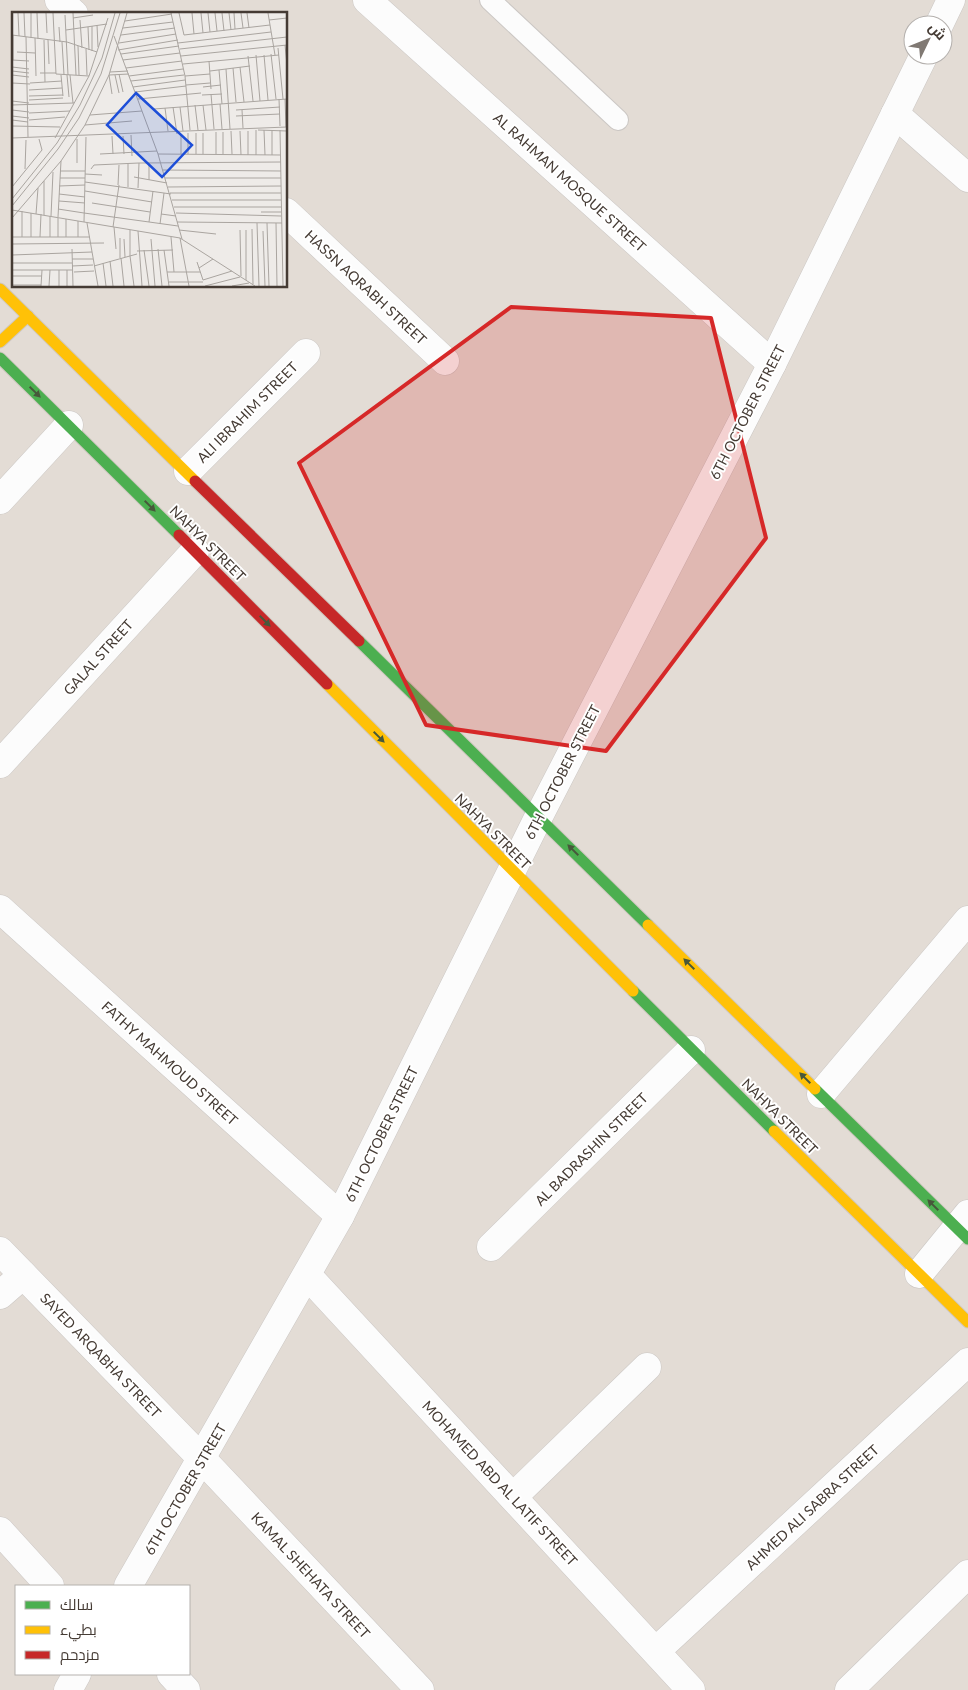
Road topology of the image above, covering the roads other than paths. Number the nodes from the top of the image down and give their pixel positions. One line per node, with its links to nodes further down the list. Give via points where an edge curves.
1 (59, 0): 5 (street)
2 (367, 0): 18 (street, AL RAHMAN MOSQUE STREET)
3 (490, 0): 9 (lane)
4 (951, 0): 6 (street)
5 (72, 12)
6 (943, 15)
7 (919, 65): 8 (street, 6TH OCTOBER STREET)
8 (895, 114): 10 (street); 18 (street, 6TH OCTOBER STREET)
9 (618, 120)
10 (968, 178)
11 (288, 214): 17 (street, HASSN AQRABH STREET)
12 (0, 289): 13 (main road)
13 (28, 316): 14 (main road); 20 (main road)
14 (0, 342)
15 (306, 353): 20 (street, ALI IBRAHIM STREET)
16 (0, 358): 19 (main road, NAHYA STREET, one-way to 19)
17 (445, 361)
18 (772, 364): 24 (street, 6TH OCTOBER STREET)
19 (69, 425): 21 (street); 22 (main road, NAHYA STREET, one-way to 22)
20 (188, 471): 24 (main road)
21 (0, 500)
22 (195, 550): 23 (street, GALAL STREET); 25 (main road, NAHYA STREET, one-way to 25)
23 (0, 764)
24 (539, 816): 25 (street, 6TH OCTOBER STREET); 29 (main road, one-way to 24)
25 (511, 871): 28 (main road, NAHYA STREET); 30 (street, 6TH OCTOBER STREET)
26 (0, 909): 30 (street, FATHY MAHMOUD STREET)
27 (968, 920): 29 (street)
28 (692, 1050): 32 (street, AL BADRASHIN STREET); 35 (main road, NAHYA STREET)
29 (821, 1094): 31 (main road, one-way to 29)
30 (340, 1216): 36 (street, 6TH OCTOBER STREET)
31 (964, 1227): 35 (street)
32 (491, 1247)
33 (0, 1251): 34 (street, SAYED ARQABHA STREET)
34 (23, 1274): 37 (street); 41 (street, SAYED ARQABHA STREET)
35 (919, 1274): 38 (main road, NAHYA STREET)
36 (308, 1276): 41 (street, 6TH OCTOBER STREET); 42 (street, MOHAMED ABD AL LATIF STREET)
37 (0, 1295)
38 (968, 1322)
39 (968, 1362): 47 (street, AHMED ALI SABRA STREET)
40 (647, 1367): 42 (street)
41 (203, 1460): 46 (street, 6TH OCTOBER STREET); 52 (street, KAMAL SHEHATA STREET)
42 (513, 1497): 47 (street, MOHAMED ABD AL LATIF STREET)
43 (0, 1531): 45 (street)
44 (968, 1574): 54 (street)
45 (49, 1585)
46 (129, 1585)
47 (656, 1651): 53 (street, MOHAMED ABD AL LATIF STREET)
48 (77, 1675): 50 (street)
49 (172, 1675): 51 (street)
50 (68, 1690)
51 (186, 1690)
52 (420, 1690)
53 (691, 1690)
54 (849, 1690)

